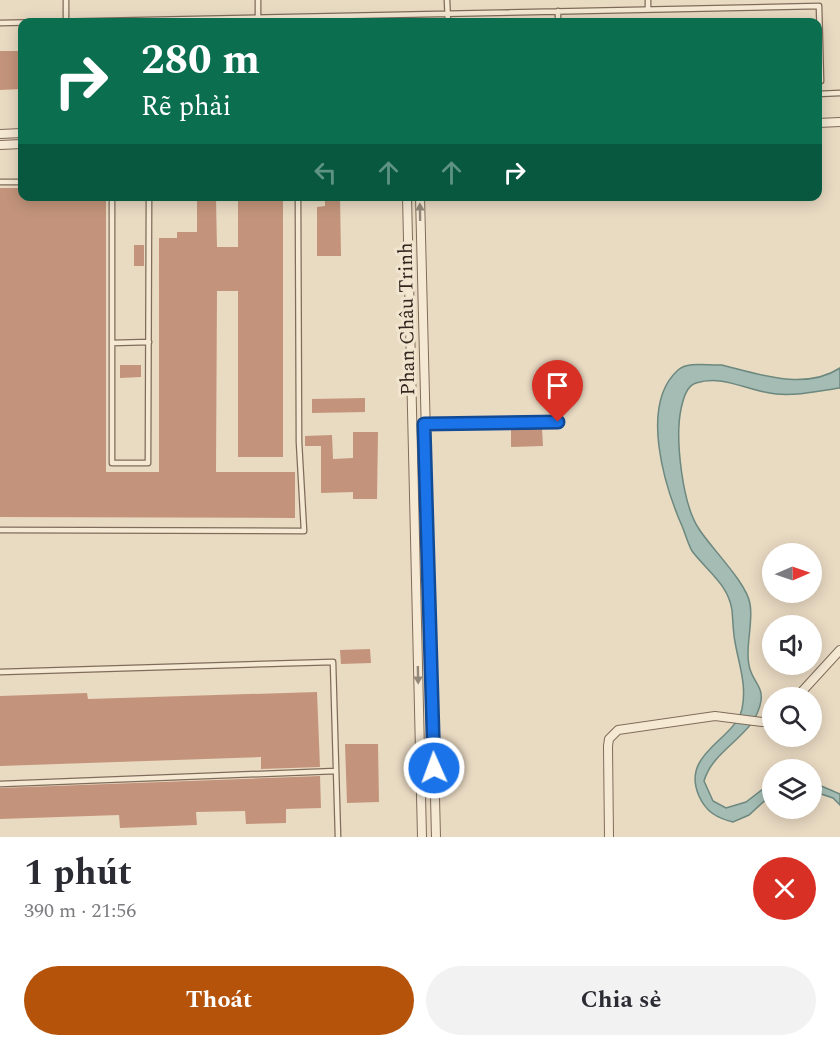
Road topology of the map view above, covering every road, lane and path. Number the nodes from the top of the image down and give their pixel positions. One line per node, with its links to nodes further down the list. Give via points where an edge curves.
1 (66, 0): 11 (lane)
2 (258, 0): 10 (lane)
3 (447, 0): 9 (lane)
4 (648, 0): 6 (lane)
5 (670, 0): 7 (lane)
6 (648, 9): 7 (lane); 8 (lane)
7 (671, 9): 15 (lane, via 819,6)
8 (558, 11): 9 (lane); 14 (lane)
9 (448, 13): 10 (lane); 13 (lane)
10 (258, 17): 12 (lane)
11 (66, 18)
12 (210, 18)
13 (448, 18)
14 (558, 18)
15 (819, 18)
16 (0, 22): 17 (lane)
17 (18, 22)
18 (840, 93): 19 (lane)
19 (822, 94)
20 (840, 122): 21 (street)
21 (822, 123)
22 (18, 133): 23 (street)
23 (0, 134)
24 (18, 144): 25 (street)
25 (0, 145)
26 (0, 182): 27 (lane)
27 (18, 182)
28 (112, 201): 34 (lane)
29 (149, 201): 33 (lane)
30 (298, 201): 37 (lane, via 299,442 304,531)
31 (406, 201): 45 (street, Phan Châu Trinh, one-way to 45)
32 (420, 201): 36 (street, Phan Châu Trinh, one-way to 32)
33 (148, 342): 34 (lane); 34 (lane, via 148,463 112,463)
34 (112, 343)
35 (558, 422): 36 (lane)
36 (424, 424): 46 (street, Phan Châu Trinh)
37 (0, 530)
38 (840, 650): 40 (street)
39 (0, 672): 42 (lane, via 333,662)
40 (806, 687)
41 (762, 721): 47 (street, via 728,716 618,730 609,739)
42 (336, 771): 43 (lane); 44 (lane)
43 (0, 784)
44 (338, 837)
45 (422, 837)
46 (436, 837)
47 (609, 837)

